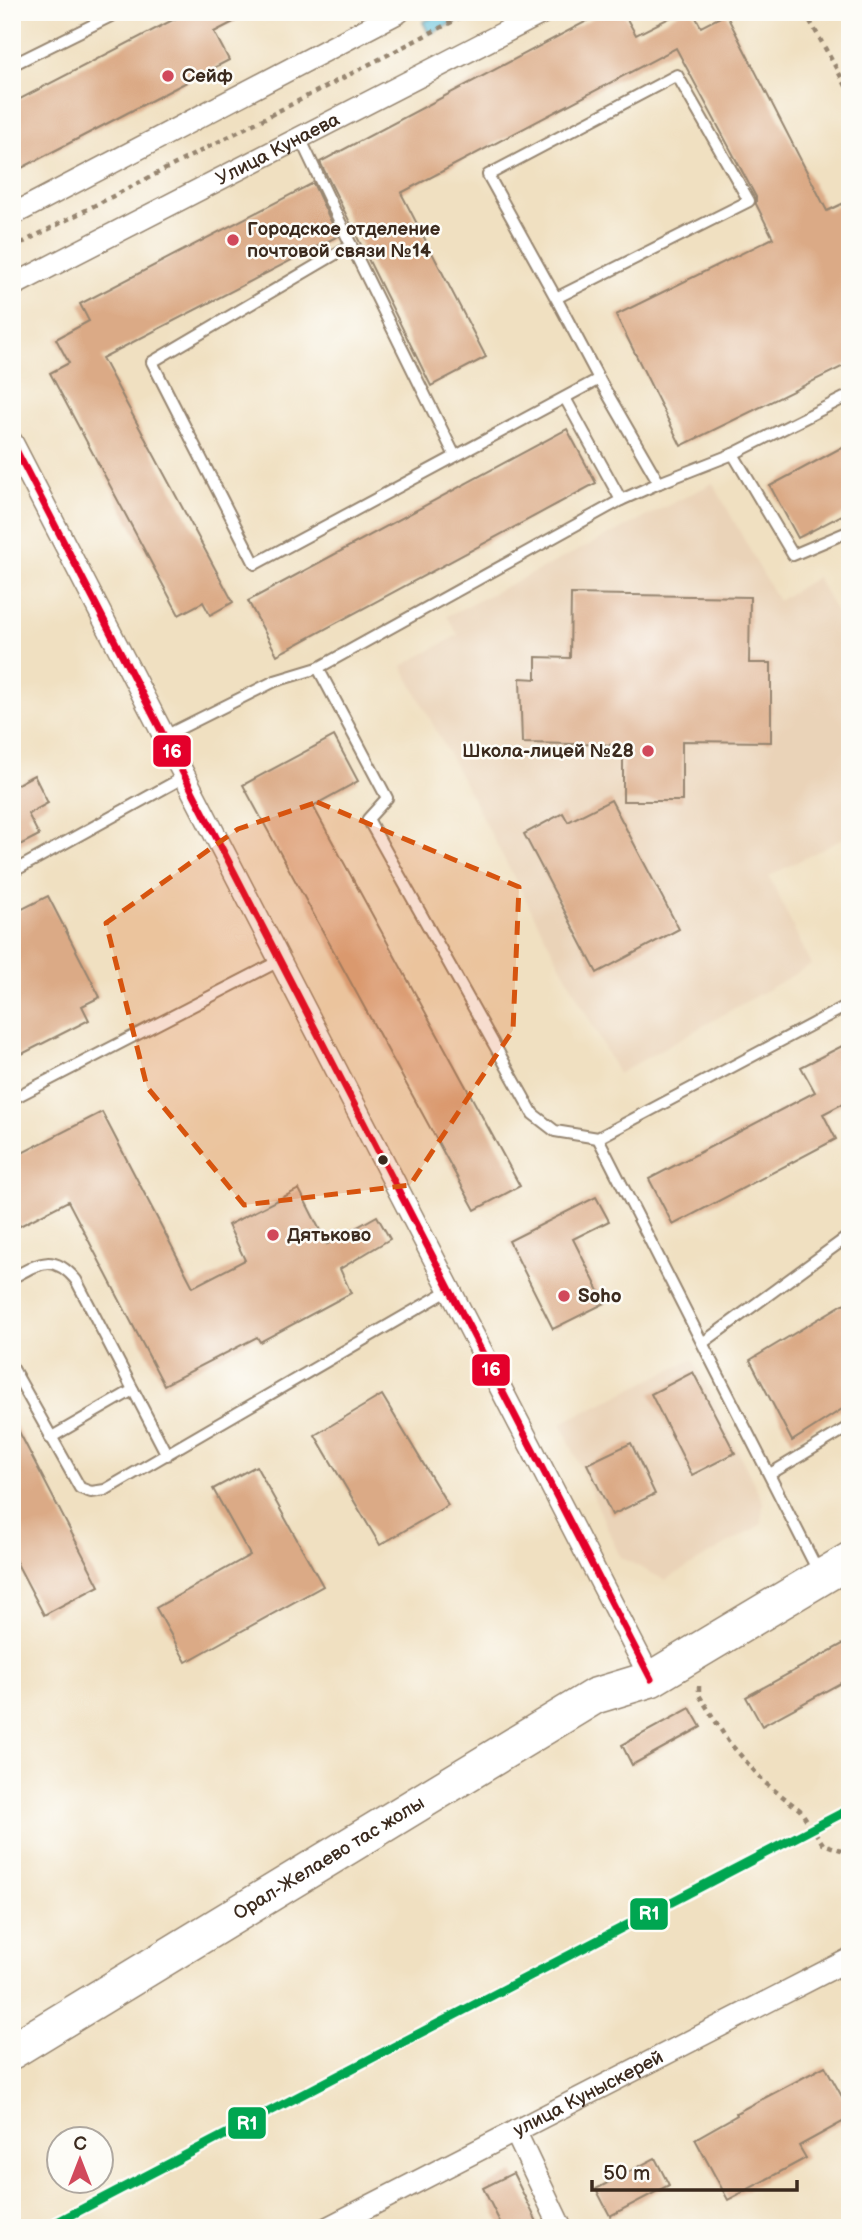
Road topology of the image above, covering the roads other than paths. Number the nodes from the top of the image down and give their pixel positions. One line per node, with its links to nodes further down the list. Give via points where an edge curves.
1 (119, 12): 4 (lane)
2 (399, 12): 6 (street)
3 (544, 12): 5 (street, Улица Кунаева)
4 (12, 65)
5 (300, 138): 7 (lane); 8 (street, Улица Кунаева)
6 (12, 215)
7 (351, 246): 15 (lane); 15 (lane, via 152,362 255,564)
8 (12, 286)
9 (556, 298): 9 (lane, via 749,201 677,75 488,175); 10 (lane)
10 (599, 379): 12 (lane); 16 (lane)
11 (850, 395): 14 (lane)
12 (565, 398): 15 (lane); 17 (lane)
13 (12, 442): 20 (street)
14 (733, 454): 16 (lane); 18 (lane, via 793,555)
15 (455, 456)
16 (659, 482): 17 (lane)
17 (621, 500): 19 (lane)
18 (850, 531)
19 (318, 668): 20 (lane, via 275,681); 26 (lane, via 387,798 369,819 533,1114 555,1130)
20 (165, 736): 21 (street)
21 (186, 776): 22 (lane); 23 (street)
22 (12, 872)
23 (281, 960): 25 (lane); 29 (street)
24 (850, 1004): 26 (lane)
25 (12, 1099)
26 (598, 1138): 30 (lane)
27 (850, 1235): 30 (lane)
28 (12, 1278): 32 (lane, via 35,1265 52,1262 65,1268 76,1280)
29 (451, 1289): 35 (lane); 38 (street)
30 (704, 1342): 36 (lane)
31 (12, 1367): 34 (lane)
32 (133, 1390): 34 (lane); 35 (lane)
33 (850, 1426): 36 (lane)
34 (50, 1438): 35 (lane, via 80,1488 91,1492 105,1490)
35 (167, 1455)
36 (770, 1474): 37 (lane)
37 (835, 1569): 38 (main road, Орал-Желаево тас жолы)
38 (651, 1679): 40 (main road, Орал-Желаево тас жолы, via 595,1696)
39 (850, 1959): 41 (street, улица Куныскерей)
40 (12, 2051)
41 (515, 2131): 42 (street, улица Куныскерей); 43 (street)
42 (327, 2228)
43 (561, 2228)

